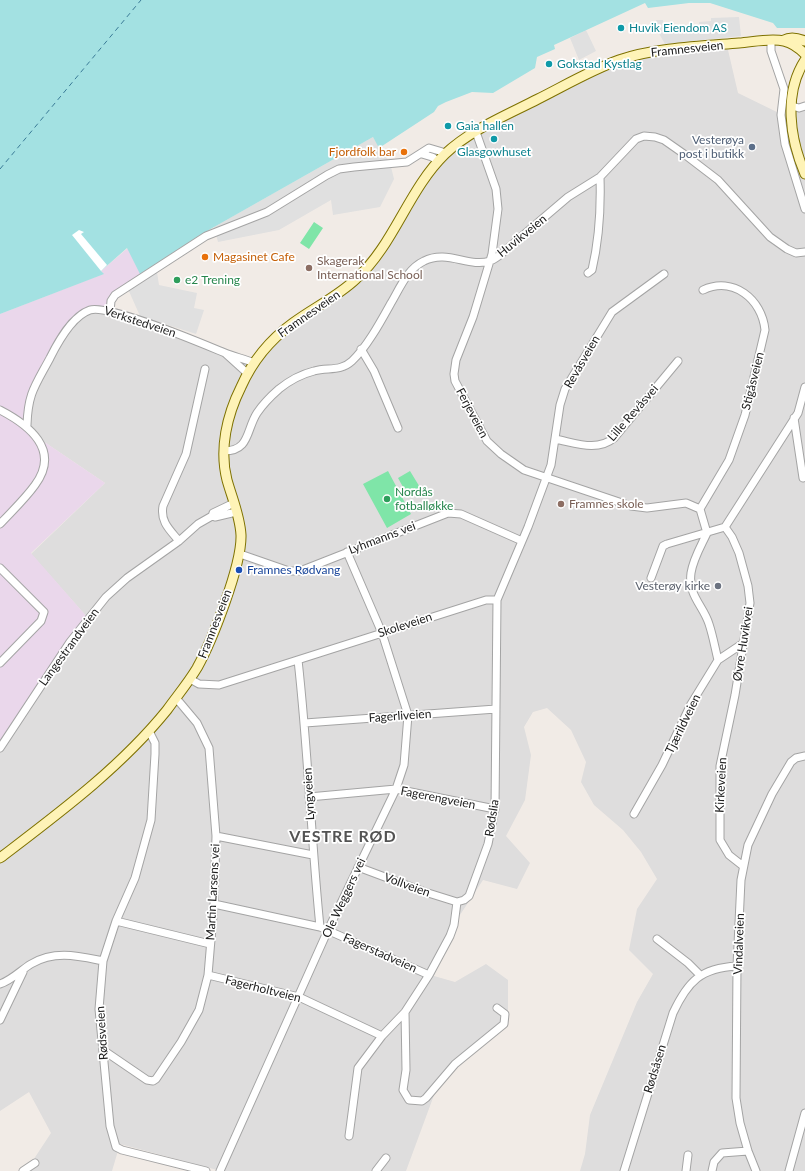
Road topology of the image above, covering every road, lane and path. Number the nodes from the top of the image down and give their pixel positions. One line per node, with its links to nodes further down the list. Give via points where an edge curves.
1 (771, 40): 2 (main road, Framnesveien); 9 (main road, Framnesveien, via 649,53 618,60); 15 (street, via 771,51 784,89 781,115 785,144)
2 (782, 40): 3 (main road, Framnesveien, via 797,38); 4 (main road, Framnesveien, via 798,47)
3 (805, 41)
4 (805, 54)
5 (805, 60): 7 (main road, via 794,86)
6 (805, 74): 7 (main road)
7 (792, 106): 8 (street); 13 (main road, via 793,135)
8 (805, 106)
9 (476, 132): 11 (main road, Framnesveien); 17 (street, Ferjeveien, via 496,189 498,209)
10 (422, 154): 11 (street, via 429,148); 12 (street); 21 (street, via 407,162 339,169 267,212 206,236 116,295 111,301)
11 (446, 154): 12 (main road, Framnesveien)
12 (438, 161): 25 (main road, Framnesveien, via 424,178 381,249 359,277 288,327)
13 (805, 174)
14 (600, 177): 16 (street, Huvikveien, via 636,139 644,136 655,137 684,154 718,180 770,237 787,250); 17 (street, Huvikveien, via 568,197 500,255); 18 (street, via 601,202 597,243 592,270)
15 (805, 209)
16 (805, 252)
17 (489, 261): 22 (street, Huvikveien, via 434,257 413,268); 36 (street, Ferjeveien, via 473,317 456,360 455,381 487,441 512,463)
18 (588, 273)
19 (664, 274): 33 (street, Revåsveien, via 616,306 606,320 565,389)
20 (703, 290): 38 (street, Stigåsveien, via 721,286 743,292 750,297 764,319 765,330 745,415 729,460)
21 (110, 312): 23 (street, Verkstedveien, via 177,334); 31 (street, Verkstedveien, via 100,309 85,312 66,331 30,394)
22 (361, 349): 32 (street, via 374,371); 34 (street, Huvikveien, via 344,367 315,371 296,378 281,388 265,402 256,415 241,446)
23 (226, 354): 25 (street, Verkstedveien); 27 (street, Verkstedveien)
24 (678, 361): 33 (street, Lille Revåsvei, via 614,438 607,443 593,446)
25 (254, 363): 27 (main road, Framnesveien)
26 (205, 369): 44 (street, via 186,454 162,506 161,515 165,525)
27 (247, 373): 34 (main road, Framnesveien, via 228,418)
28 (805, 387): 30 (street)
29 (0, 410): 31 (street)
30 (799, 414): 35 (street); 42 (street)
31 (27, 426): 41 (street, via 40,442 44,456 43,468 35,485)
32 (398, 428)
33 (555, 439): 36 (street, Revåsveien)
34 (224, 451): 37 (main road, Framnesveien, via 224,467)
35 (802, 478)
36 (546, 479): 38 (street, Ferjeveien, via 631,506 647,508 686,503); 45 (street)
37 (234, 503): 39 (main road, Framnesveien); 40 (street, Langestrandveien, via 213,513)
38 (700, 509): 43 (street)
39 (236, 512): 40 (street, Langestrandveien); 47 (main road, Framnesveien, via 241,539)
40 (212, 516): 44 (street, Langestrandveien)
41 (0, 524)
42 (725, 527): 43 (street); 52 (street, Øvre Huvikvei, via 739,554 748,586 749,616)
43 (707, 533): 49 (street, via 663,546); 54 (street, Øvre Huvikvei, via 693,564 692,587 694,598 703,609 709,624)
44 (179, 541): 63 (street, Langestrandveien, via 123,581 93,613 61,655)
45 (522, 541): 46 (street, Lyhmanns vei, via 461,514 448,513); 50 (street)
46 (347, 552): 47 (street, Lyhmanns vei, via 295,572); 51 (street, Ole Weggers vei)
47 (240, 554): 56 (main road, Framnesveien, via 212,635)
48 (0, 568): 55 (street, via 44,612 41,621)
49 (650, 578)
50 (497, 600): 51 (street, Skoleveien, via 486,600); 59 (street, Rødslia)
51 (382, 633): 53 (street, Skoleveien); 60 (street, Ole Weggers vei)
52 (742, 644): 54 (street, Tjærildveien); 57 (street, Øvre Huvikvei)
53 (298, 660): 56 (street, Skoleveien, via 219,685 199,684); 61 (street, Lyngveien)
54 (718, 660): 68 (street, Tjærildveien, via 691,704 662,765)
55 (0, 663)
56 (190, 679): 58 (main road, Framnesveien)
57 (735, 695): 72 (street, Kirkeveien, via 720,766 720,840 729,855)
58 (176, 698): 62 (main road, Framnesveien); 69 (street, Martin Larsens vei, via 196,723 209,748)
59 (496, 709): 60 (street, Fagerliveien); 67 (street, Rødslia)
60 (408, 715): 61 (street, Fagerliveien); 65 (street, Ole Weggers vei, via 404,765)
61 (305, 723): 66 (street, Lyngveien)
62 (149, 731): 71 (main road, Framnesveien, via 115,765); 76 (street, Rødsveien, via 155,743 156,754 151,820 135,878)
63 (0, 748)
64 (805, 756): 72 (street, Vindalveien, via 791,762 772,794 748,845)
65 (396, 789): 66 (street, Fagerengveien); 67 (street, Fagerengveien); 73 (street, Ole Weggers vei)
66 (309, 796): 70 (street, Lyngveien)
67 (495, 808): 74 (street, Rødslia, via 488,844 469,896)
68 (634, 814)
69 (216, 836): 70 (street); 75 (street, Martin Larsens vei)
70 (313, 855): 77 (street, Lyngveien)
71 (0, 858)
72 (743, 866): 82 (street, Vindalveien)
73 (358, 867): 74 (street, Vollveien); 78 (street, Ole Weggers vei)
74 (457, 902): 85 (street, via 450,936)
75 (214, 904): 77 (street, Fagerstadveien); 80 (street, Martin Larsens vei)
76 (116, 921): 80 (street); 81 (street, Rødsveien)
77 (320, 928): 78 (street, Fagerstadveien)
78 (328, 930): 85 (street, Fagerstadveien); 88 (street, Ole Weggers vei)
79 (657, 939): 86 (street)
80 (210, 944): 84 (street, Martin Larsens vei)
81 (104, 962): 83 (street, via 80,955 61,955 42,959); 93 (street, Rødsveien, via 99,1009)
82 (737, 966): 86 (street, Rødsåsen, via 711,970); 96 (street, Vindalveien, via 736,1098)
83 (23, 970): 87 (street); 91 (street)
84 (208, 975): 88 (street, Fagerholtveien); 93 (street, Martin Larsens vei, via 199,1010 156,1079 147,1080)
85 (429, 975): 90 (street)
86 (700, 975): 104 (street, Rødsåsen, via 683,994 673,1013)
87 (0, 984)
88 (300, 996): 92 (street, Fagerholtveien); 102 (street, Ole Weggers vei)
89 (497, 1008): 90 (street, via 504,1014 504,1024 455,1064 426,1098 417,1101 409,1100 403,1090 406,1070)
90 (405, 1012): 92 (street)
91 (0, 1020)
92 (382, 1036): 95 (street, via 358,1068)
93 (103, 1050): 101 (street, Rødsveien, via 110,1126 116,1147)
94 (805, 1113): 108 (street)
95 (349, 1136)
96 (748, 1151): 106 (street, via 722,1153); 107 (street, Vindalveien)
97 (688, 1155): 105 (street)
98 (386, 1158): 103 (street)
99 (35, 1163): 100 (street)
100 (23, 1171)
101 (206, 1171)
102 (220, 1171)
103 (376, 1171)
104 (624, 1171)
105 (686, 1171)
106 (712, 1171)
107 (756, 1171)
108 (789, 1171)

